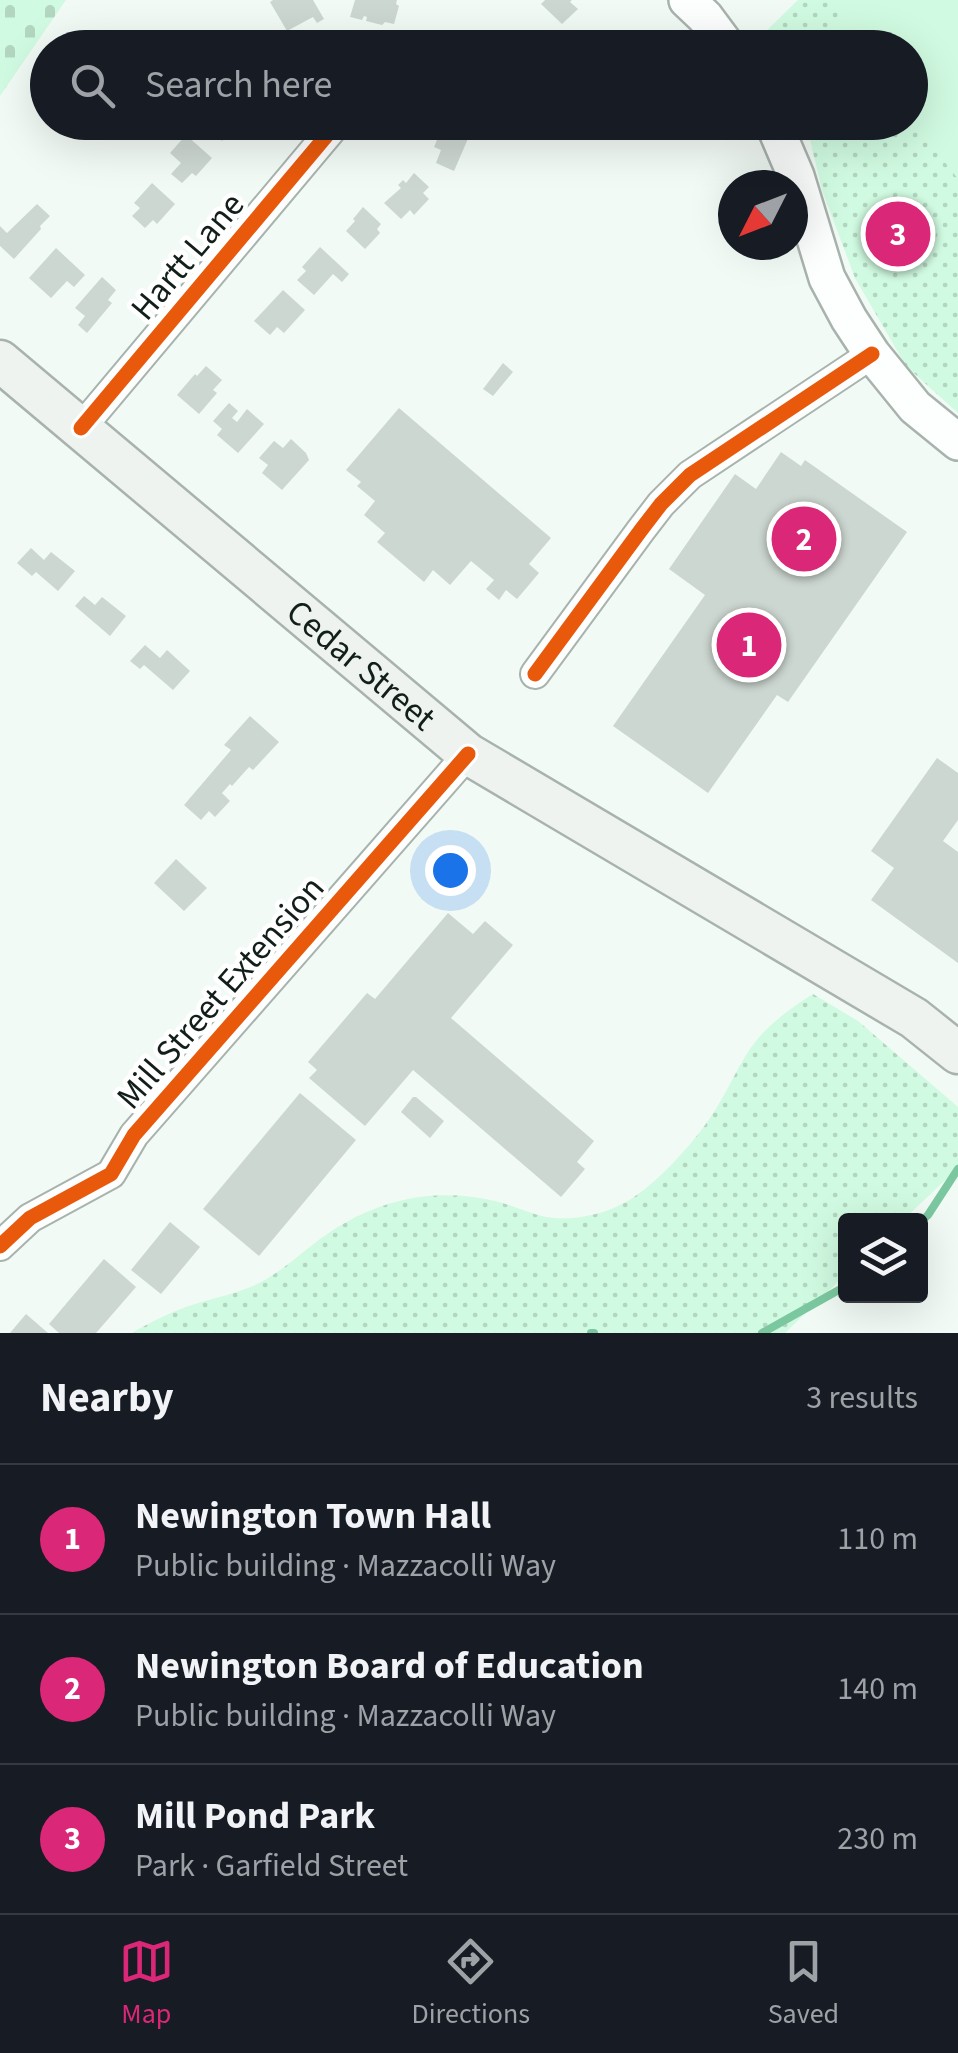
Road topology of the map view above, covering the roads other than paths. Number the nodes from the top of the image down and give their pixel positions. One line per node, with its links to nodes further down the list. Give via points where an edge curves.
1 (687, 0): 2 (street)
2 (715, 30)
3 (323, 140): 7 (street, Hartt Lane)
4 (781, 140): 5 (street, via 827,278)
5 (872, 354): 8 (street, via 914,408); 9 (street, via 706,462 676,489)
6 (0, 361): 7 (main road, Cedar Street)
7 (80, 428): 10 (main road, Cedar Street)
8 (958, 442)
9 (535, 674)
10 (468, 754): 11 (main road, Cedar Street, via 914,1018); 12 (street, Mill Street Extension, via 134,1135 111,1174 30,1218)
11 (958, 1052)
12 (0, 1246)

